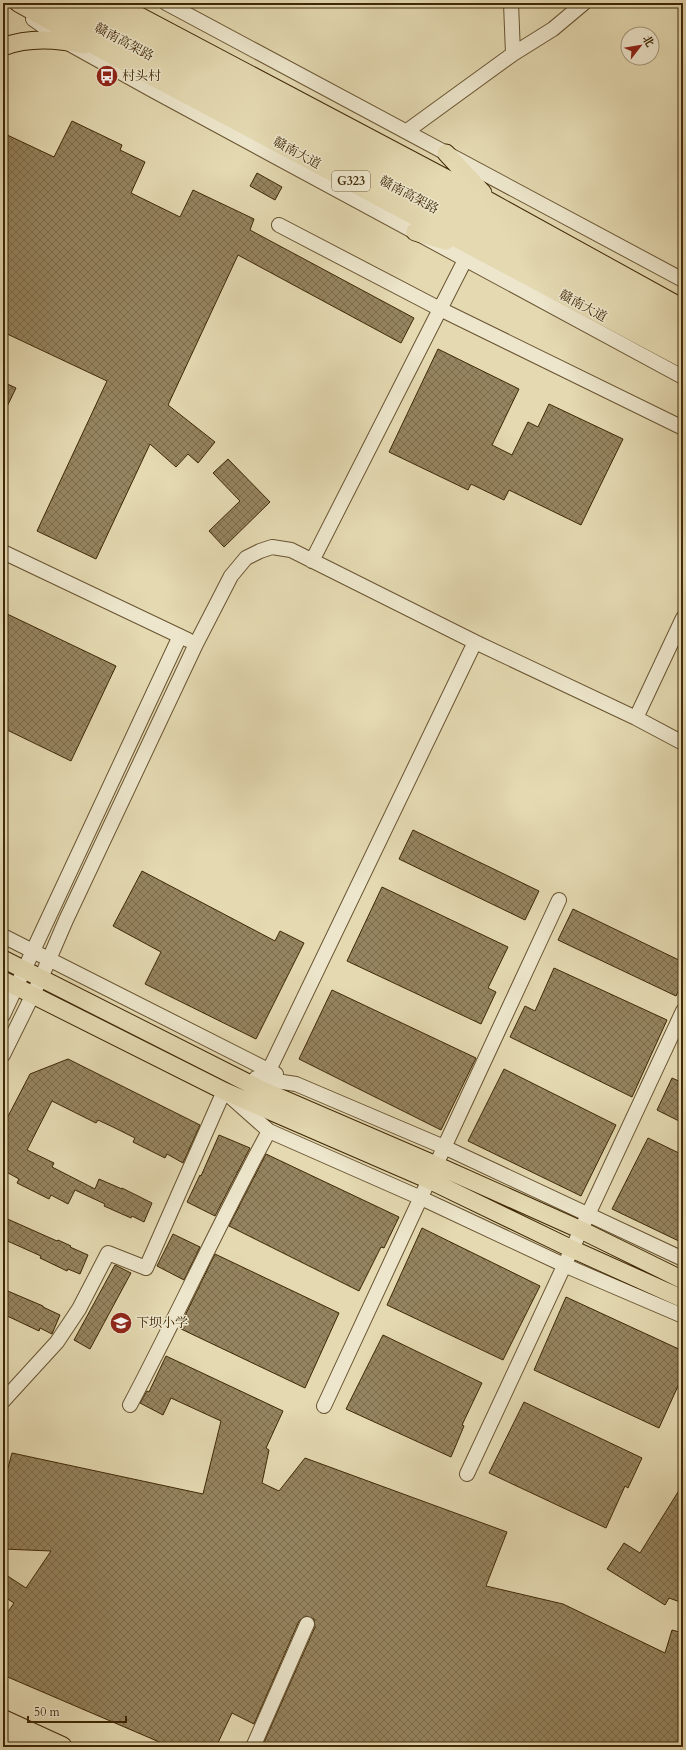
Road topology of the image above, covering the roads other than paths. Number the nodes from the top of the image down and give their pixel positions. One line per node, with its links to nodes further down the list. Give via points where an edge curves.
1 (12, 3): 9 (street)
2 (18, 3): 12 (main road, 赣南大道 / G323)
3 (51, 3): 23 (highway, 赣南高架路)
4 (83, 3): 22 (highway, 赣南高架路)
5 (115, 3): 15 (main road)
6 (166, 3): 13 (street)
7 (510, 3): 11 (street)
8 (584, 3): 11 (street, via 553,28)
9 (64, 41): 10 (main road, via 39,40); 12 (main road, via 86,45); 17 (street)
10 (3, 47)
11 (513, 54): 13 (street)
12 (115, 57): 18 (main road, 赣南大道 / G323, via 351,181)
13 (407, 131): 14 (street)
14 (446, 153): 15 (main road); 19 (street)
15 (491, 202): 20 (main road)
16 (279, 225): 21 (street)
17 (415, 232): 18 (main road)
18 (469, 254): 21 (street); 24 (main road, 赣南大道 / G323); 25 (street)
19 (683, 280)
20 (683, 308)
21 (440, 309): 26 (street); 28 (street)
22 (683, 321)
23 (683, 341)
24 (683, 359)
25 (683, 377)
26 (683, 428)
27 (3, 552): 30 (street)
28 (312, 561): 31 (street); 32 (street, via 291,550 272,547 246,558 231,576)
29 (683, 618): 33 (street)
30 (180, 636): 32 (street); 37 (street)
31 (475, 642): 33 (street); 47 (street)
32 (196, 644): 39 (street)
33 (636, 718): 34 (street)
34 (683, 743)
35 (559, 900): 50 (street)
36 (3, 936): 37 (street)
37 (34, 951): 39 (street); 40 (street)
38 (3, 959): 40 (main road)
39 (49, 959): 41 (street); 47 (street)
40 (25, 970): 41 (main road); 42 (street)
41 (41, 978): 43 (street); 47 (main road, via 232,1074)
42 (8, 983): 43 (main road); 45 (street)
43 (33, 994): 46 (street); 48 (main road)
44 (683, 1011): 54 (street)
45 (3, 1015)
46 (3, 1055)
47 (264, 1079): 50 (street, via 296,1084); 51 (main road)
48 (224, 1091): 49 (street); 52 (main road); 62 (street, via 146,1268 108,1253 79,1309 57,1342)
49 (269, 1131): 53 (street); 63 (street)
50 (444, 1148): 51 (street); 54 (street)
51 (436, 1165): 52 (street); 55 (main road)
52 (429, 1180): 53 (street); 56 (main road)
53 (421, 1198): 58 (street); 64 (street)
54 (588, 1214): 55 (street); 57 (street)
55 (581, 1230): 56 (street); 59 (main road)
56 (572, 1249): 58 (street); 60 (main road)
57 (683, 1259)
58 (564, 1265): 61 (street); 65 (street)
59 (683, 1280)
60 (683, 1299)
61 (683, 1316)
62 (3, 1401)
63 (130, 1405)
64 (324, 1406)
65 (467, 1474)
66 (307, 1624): 71 (street)
67 (3, 1720): 70 (highway)
68 (3, 1740): 69 (highway)
69 (19, 1747)
70 (62, 1747)
71 (253, 1747)

